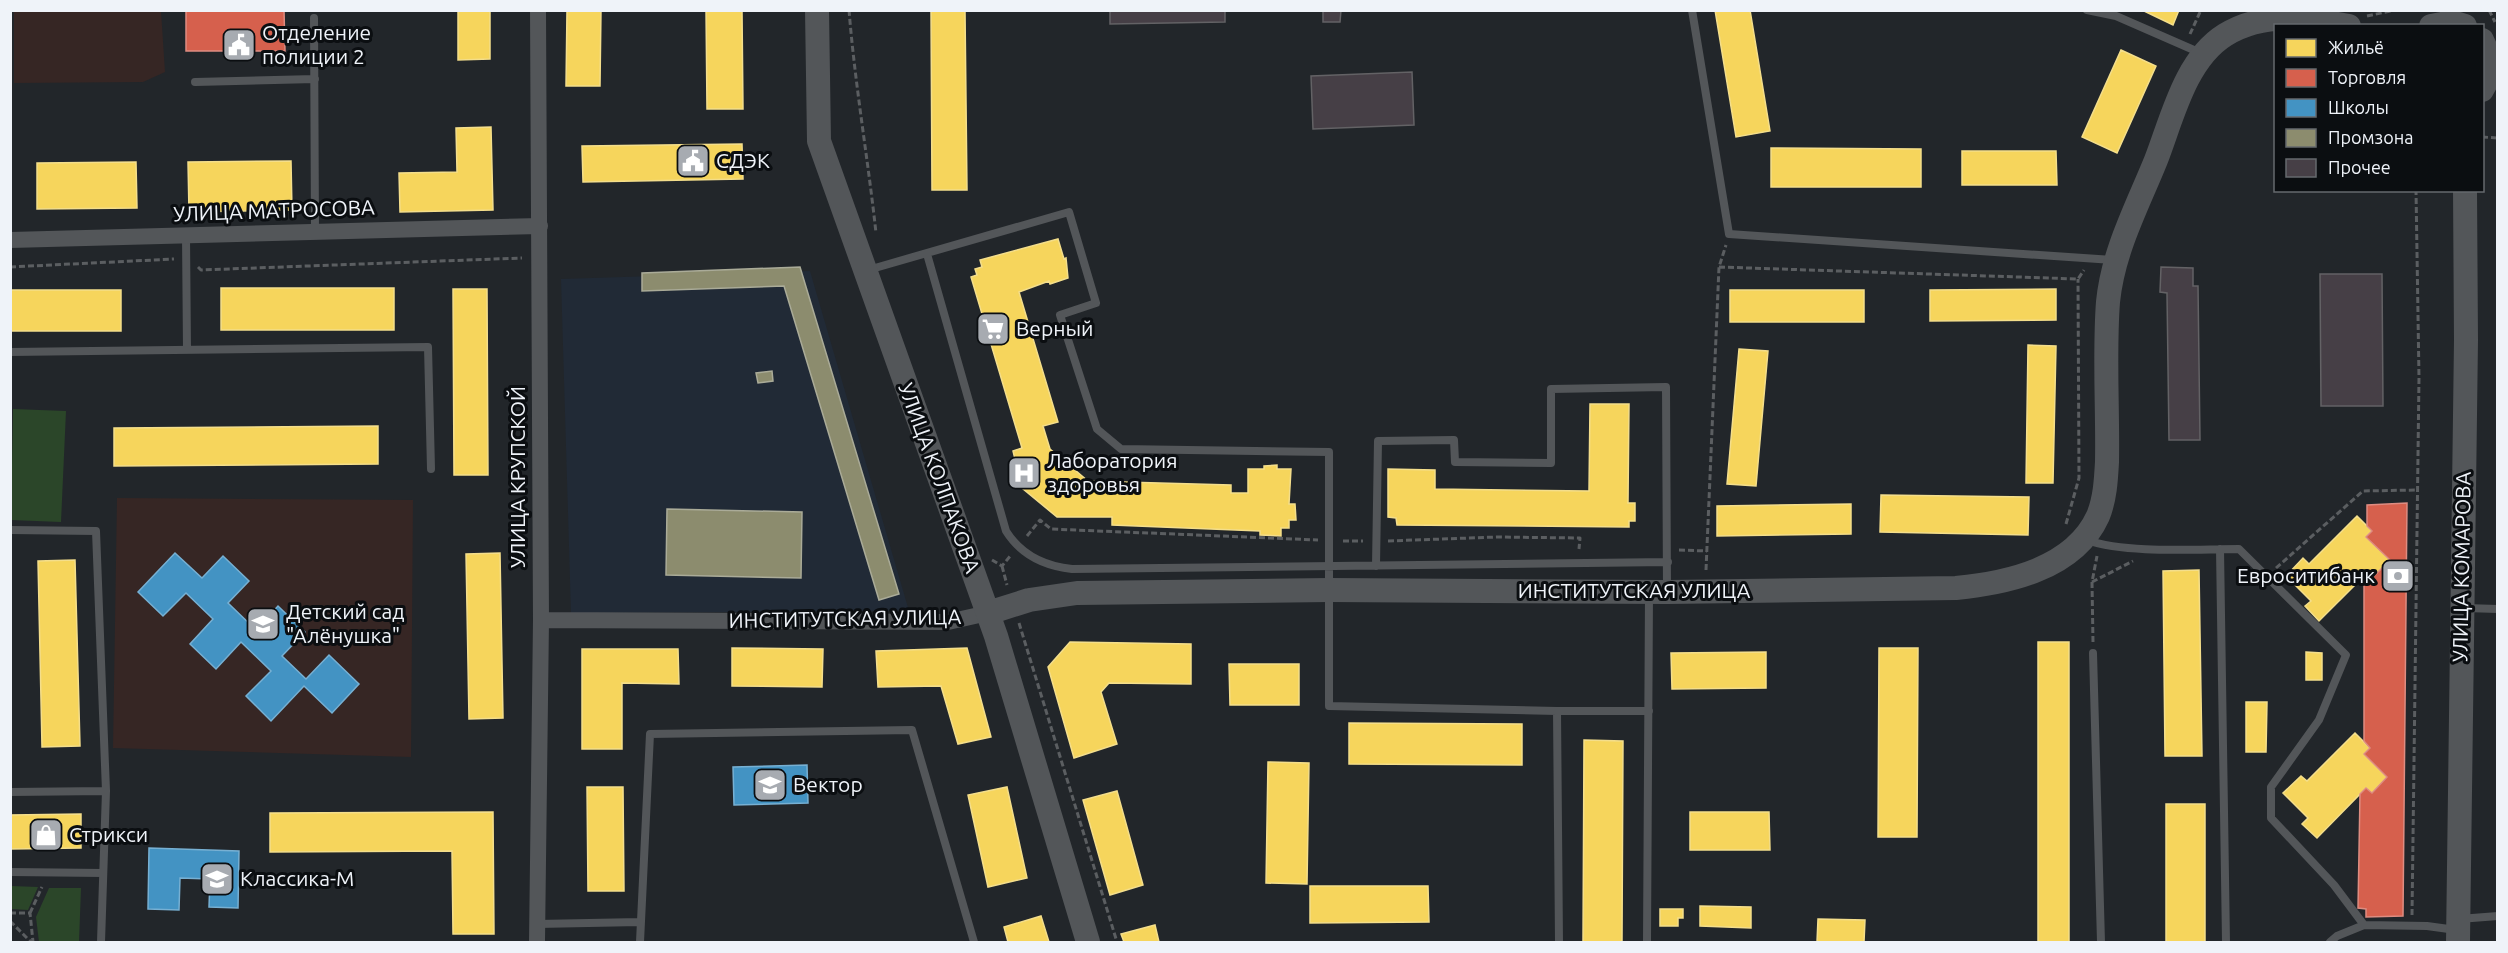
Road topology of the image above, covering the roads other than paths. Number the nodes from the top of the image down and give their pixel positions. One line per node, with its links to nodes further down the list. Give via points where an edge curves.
1 (538, 10): 20 (street, УЛИЦА КРУПСКОЙ)
2 (817, 10): 26 (street, УЛИЦА КОЛПАКОВА, via 819,141)
3 (1692, 10): 25 (lane, via 1729,234)
4 (2087, 10): 15 (lane, via 2116,16)
5 (2438, 10): 10 (street)
6 (2461, 10): 13 (street)
7 (314, 18): 16 (lane)
8 (2357, 21): 9 (street, ИНСТИТУТСКАЯ УЛИЦА)
9 (2323, 23): 15 (street, ИНСТИТУТСКАЯ УЛИЦА, via 2283,17 2250,24)
10 (2431, 24)
11 (2441, 24): 12 (street)
12 (2458, 24)
13 (2474, 24)
14 (2486, 38): 18 (street, via 2491,64)
15 (2194, 50): 25 (street, ИНСТИТУТСКАЯ УЛИЦА)
16 (315, 79): 17 (lane); 21 (lane)
17 (195, 82)
18 (2484, 87)
19 (2465, 192): 37 (street, УЛИЦА КОМАРОВА)
20 (540, 226): 21 (street, УЛИЦА МАТРОСОВА); 40 (street, УЛИЦА КРУПСКОЙ)
21 (315, 232): 22 (street, УЛИЦА МАТРОСОВА)
22 (186, 236): 23 (street, УЛИЦА МАТРОСОВА); 27 (lane)
23 (10, 240)
24 (927, 254): 26 (lane); 35 (lane, via 1003,521 1024,552 1044,563 1072,569); 35 (lane, via 1069,212 1096,303 1060,315 1097,429 1121,449 1329,452)
25 (2116, 260): 31 (street, ИНСТИТУТСКАЯ УЛИЦА, via 2108,303 2105,487 2099,514)
26 (873, 269): 39 (street, УЛИЦА КОЛПАКОВА)
27 (187, 350): 28 (lane); 29 (lane, via 428,347)
28 (10, 352)
29 (431, 469)
30 (10, 530): 44 (lane, via 96,531)
31 (2082, 537): 32 (lane, via 2157,549); 36 (street, ИНСТИТУТСКАЯ УЛИЦА, via 2073,549 2046,566 1982,585)
32 (2220, 549): 51 (lane, via 2239,549 2346,655 2319,720 2271,787 2271,818 2334,885); 61 (lane)
33 (1668, 562): 34 (lane); 34 (lane, via 1666,387 1551,389 1551,463 1455,462 1454,440 1378,441); 36 (lane)
34 (1376, 566): 35 (lane)
35 (1329, 578): 36 (street, ИНСТИТУТСКАЯ УЛИЦА); 39 (street, ИНСТИТУТСКАЯ УЛИЦА, via 1051,595); 42 (lane, via 1329,706)
36 (1658, 592): 43 (lane)
37 (2462, 608): 38 (lane); 52 (street, УЛИЦА КОМАРОВА)
38 (2498, 609)
39 (988, 613): 40 (street, ИНСТИТУТСКАЯ УЛИЦА, via 948,622); 57 (street, УЛИЦА КОЛПАКОВА)
40 (541, 620): 50 (street, УЛИЦА КРУПСКОЙ)
41 (2093, 653): 60 (lane)
42 (1557, 711): 43 (lane); 58 (lane)
43 (1649, 711): 59 (lane)
44 (106, 790): 45 (lane); 47 (lane)
45 (10, 792)
46 (10, 872): 47 (lane)
47 (102, 873): 53 (lane)
48 (2498, 916): 52 (lane)
49 (640, 922): 50 (lane); 55 (lane); 56 (lane, via 650,734 912,730)
50 (537, 924): 54 (street, УЛИЦА КРУПСКОЙ)
51 (2364, 925): 52 (lane, via 2412,925); 62 (lane)
52 (2458, 931)
53 (101, 942)
54 (537, 942)
55 (640, 942)
56 (974, 942)
57 (1088, 942)
58 (1559, 942)
59 (1647, 942)
60 (2101, 942)
61 (2226, 942)
62 (2330, 942)

